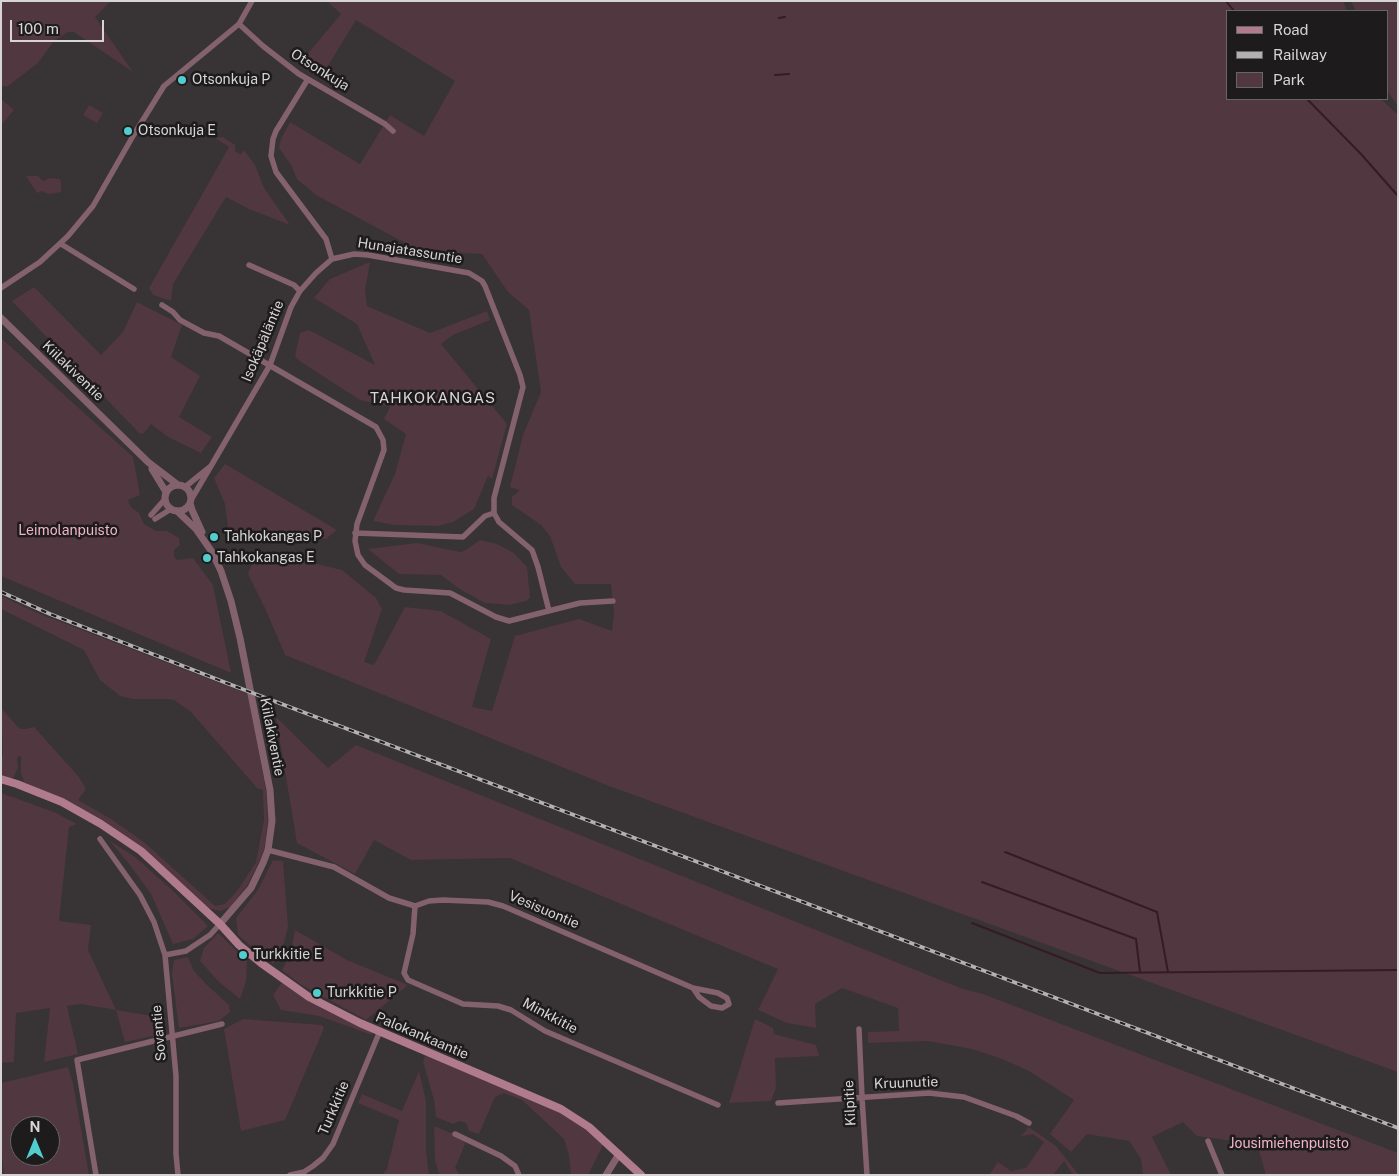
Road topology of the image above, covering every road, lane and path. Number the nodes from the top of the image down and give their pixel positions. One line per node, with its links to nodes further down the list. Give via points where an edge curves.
1 (252, 1): 2 (street)
2 (239, 24): 3 (street, Otsonkuja); 5 (street, via 164,86 93,206)
3 (308, 80): 4 (street, Otsonkuja); 6 (street, via 276,131 271,156 276,172 326,239)
4 (393, 131)
5 (61, 244): 8 (street); 9 (street)
6 (332, 260): 10 (street, Isokäpäläntie); 20 (street, Hunajatassuntie, via 354,254 368,255 469,273 482,281 523,387 494,498)
7 (250, 265): 10 (street, via 294,285)
8 (1, 288)
9 (134, 289)
10 (300, 291): 13 (street, Isokäpäläntie)
11 (162, 305): 13 (street, via 196,329 219,336)
12 (1, 318): 14 (street, Kiilakiventie)
13 (270, 365): 15 (street, Isokäpäläntie); 21 (street, via 373,424 382,435 384,450)
14 (148, 462): 16 (street, Kiilakiventie); 17 (street, Kiilakiventie)
15 (211, 466): 16 (street, Isokäpäläntie); 18 (street, Isokäpäläntie)
16 (182, 486): 17 (street, via 171,487); 18 (street, via 190,492)
17 (166, 495): 19 (street, via 167,505); 19 (street, via 153,517)
18 (191, 501): 19 (street, via 186,509); 22 (street, Kiilakiventie)
19 (174, 510): 22 (street, Kiilakiventie, via 189,520)
20 (494, 513): 21 (street, via 462,537); 24 (street, via 532,550)
21 (355, 533): 24 (street, via 356,549 365,565 396,588 450,593 503,620 514,621)
22 (208, 546): 27 (street, Kiilakiventie, via 231,601 270,790 272,821)
23 (613, 601): 24 (street, via 580,603)
24 (549, 611)
25 (1, 779): 29 (main road, Palokankaantie, via 62,802 101,824 141,851)
26 (100, 839): 30 (street, via 140,895 154,922)
27 (268, 850): 28 (street, via 334,868 389,898); 29 (street, Kiilakiventie, via 250,888)
28 (414, 906): 31 (street, Vesisuontie, via 443,900 503,906); 38 (street, Minkkitie, via 413,934 404,973 408,980 462,1004 511,1010 545,1031)
29 (220, 924): 30 (street, via 186,951); 34 (main road, Palokankaantie, via 261,963 309,997)
30 (165, 955): 35 (street, Sovantie)
31 (693, 988): 31 (street, Vesisuontie, via 711,1006 722,1008 729,1004 727,998 718,993)
32 (222, 1024): 35 (street)
33 (859, 1029): 36 (street, Kilpitie)
34 (380, 1031): 42 (main road, Palokankaantie, via 561,1109 589,1127); 45 (street, Turkkitie, via 333,1144 313,1166)
35 (172, 1036): 43 (street, via 76,1060); 44 (street, Sovantie)
36 (862, 1097): 37 (street, Kruunutie); 39 (street, Kruunutie, via 930,1093 964,1097); 49 (street, Kilpitie)
37 (778, 1103)
38 (718, 1105)
39 (1029, 1123)
40 (455, 1134): 46 (street, via 501,1156 515,1166)
41 (1208, 1142): 50 (street)
42 (619, 1154): 47 (street); 48 (main road, Palokankaantie)
43 (96, 1175)
44 (178, 1175)
45 (290, 1175)
46 (519, 1175)
47 (606, 1175)
48 (641, 1175)
49 (867, 1175)
50 (1222, 1175)

